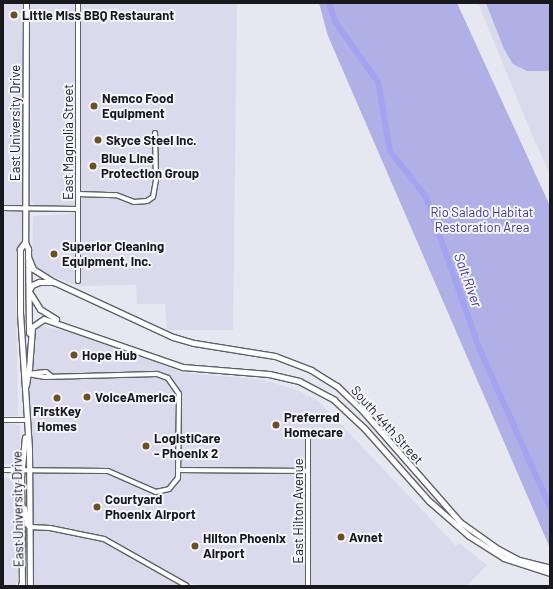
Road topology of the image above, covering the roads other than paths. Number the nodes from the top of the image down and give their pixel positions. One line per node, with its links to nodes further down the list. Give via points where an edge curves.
1 (26, 3): 6 (main road, East University Drive)
2 (78, 3): 4 (street, East Magnolia Street)
3 (155, 133): 4 (street, via 156,180 153,197 147,201 134,202 116,195)
4 (78, 194): 7 (street, East Magnolia Street)
5 (3, 208): 6 (street)
6 (26, 209): 7 (street); 8 (main road, East University Drive)
7 (78, 209): 10 (street, East Magnolia Street)
8 (25, 242): 9 (main road, East University Drive); 12 (main road, East University Drive, via 20,249)
9 (28, 257): 11 (main road, South 44th Street, via 33,269); 13 (main road, East University Drive)
10 (78, 281)
11 (54, 282): 13 (main road, via 34,283); 27 (main road, South 44th Street, via 173,336 194,343 275,356 312,370 337,386 362,410 460,522 498,549)
12 (20, 291): 13 (main road); 15 (main road, East University Drive)
13 (28, 291): 14 (main road, via 40,309); 15 (main road, East University Drive)
14 (71, 326): 15 (main road, via 44,319 34,324); 27 (main road, South 44th Street, via 183,367 269,374 316,389 334,400 365,429 447,519 487,548)
15 (27, 373): 17 (main road, East University Drive); 21 (street, via 157,374 172,381 179,394)
16 (3, 420): 17 (street)
17 (26, 420): 18 (main road, East University Drive)
18 (26, 432): 22 (main road, East University Drive); 23 (main road, East University Drive)
19 (308, 435): 24 (street, East Hilton Avenue)
20 (3, 470): 22 (street)
21 (179, 470): 23 (street, via 174,484 164,491 156,492 108,471); 24 (street)
22 (21, 471): 23 (street); 25 (main road, East University Drive)
23 (29, 471): 26 (main road, East University Drive)
24 (308, 471): 33 (street, East Hilton Avenue)
25 (21, 495): 26 (main road, via 27,524); 30 (main road, East University Drive)
26 (30, 527): 31 (main road, East University Drive); 32 (street, via 50,528 104,539)
27 (535, 567): 28 (main road, South 44th Street); 29 (main road, South 44th Street)
28 (550, 568)
29 (550, 573)
30 (22, 586)
31 (30, 586)
32 (187, 586)
33 (308, 586)

